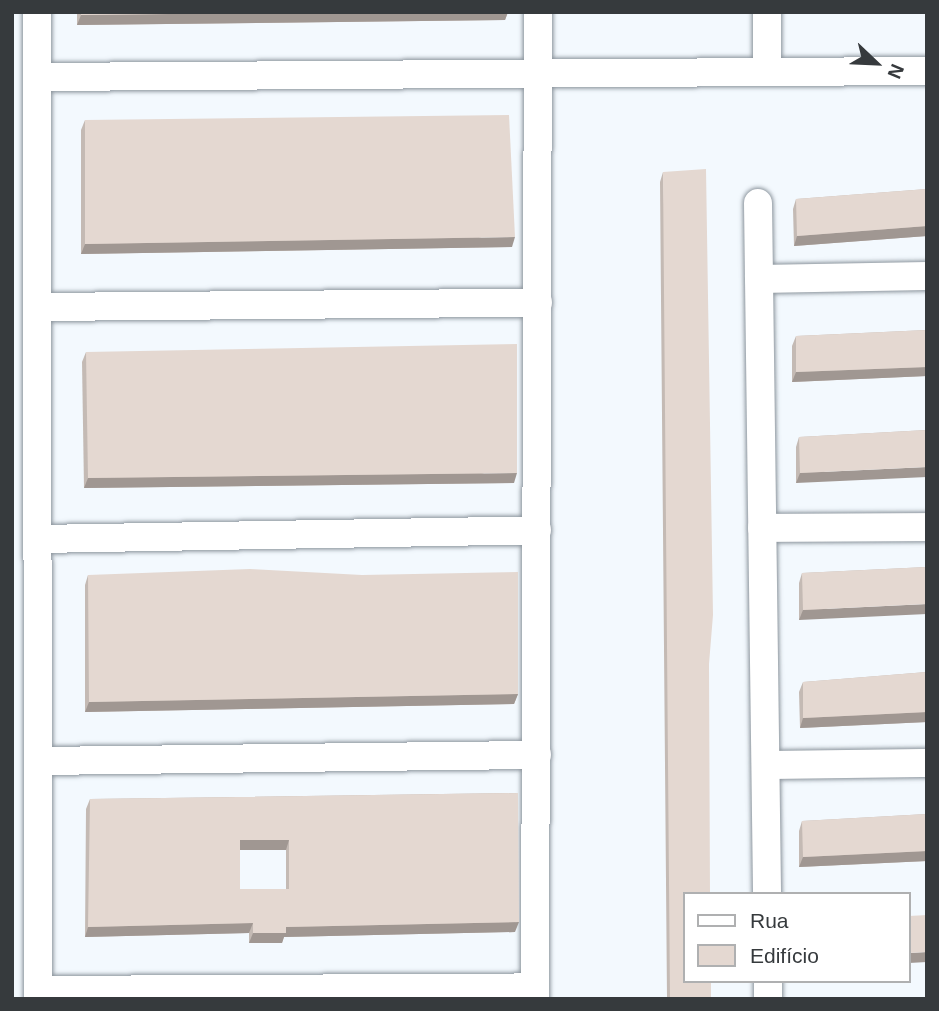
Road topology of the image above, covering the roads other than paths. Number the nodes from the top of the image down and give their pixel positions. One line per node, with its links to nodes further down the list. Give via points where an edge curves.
1 (37, 12): 7 (street)
2 (538, 12): 5 (street)
3 (767, 12): 4 (street)
4 (767, 69): 5 (street); 6 (street)
5 (539, 71): 7 (street); 11 (street)
6 (927, 71)
7 (37, 77): 12 (street)
8 (758, 203): 10 (street)
9 (927, 276): 10 (street)
10 (759, 279): 14 (street)
11 (538, 303): 12 (street); 15 (street)
12 (39, 307): 16 (street)
13 (927, 527): 14 (street)
14 (762, 528): 20 (street)
15 (537, 530): 16 (street); 17 (street)
16 (39, 540): 18 (street)
17 (537, 755): 18 (street); 22 (street)
18 (39, 761): 23 (street)
19 (927, 763): 20 (street)
20 (765, 765): 21 (street)
21 (767, 892)
22 (536, 993): 23 (street)
23 (38, 994)

